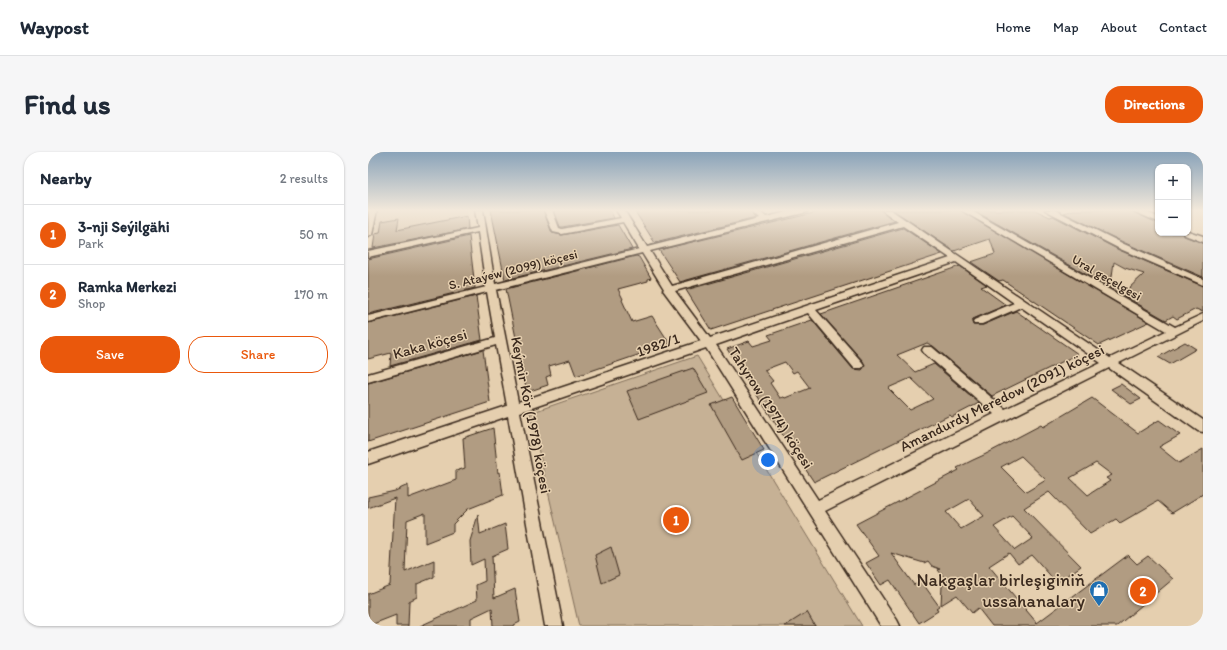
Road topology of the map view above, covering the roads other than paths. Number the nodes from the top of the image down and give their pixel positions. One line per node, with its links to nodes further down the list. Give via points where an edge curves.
1 (468, 232): 12 (street)
2 (482, 232): 15 (street, Keýmir Kör (1978) köçesi)
3 (633, 232): 11 (street, Tahyrow (1974) köçesi)
4 (713, 232): 11 (street, S. Ataýew (2099) köçesi)
5 (872, 232): 16 (street)
6 (917, 232): 13 (street)
7 (1003, 232): 22 (street, Ural geçelgesi)
8 (1093, 232): 14 (street)
9 (1191, 234): 10 (street)
10 (1203, 239)
11 (643, 249): 15 (street, S. Ataýew (2099) köçesi); 16 (street, Tahyrow (1974) köçesi)
12 (368, 254)
13 (957, 259): 17 (street); 18 (street, 1982/1)
14 (1203, 282)
15 (491, 288): 20 (street, S. Ataýew (2099) köçesi); 23 (street, Keýmir Kör (1978) köçesi)
16 (668, 290): 24 (street, Tahyrow (1974) köçesi)
17 (1022, 303): 21 (street); 26 (street)
18 (810, 309): 24 (street, 1982/1); 27 (street)
19 (1203, 317): 22 (street, Amandurdy Meredow (2091) köçesi)
20 (368, 319)
21 (978, 322)
22 (1174, 331): 26 (street, Amandurdy Meredow (2091) köçesi)
23 (501, 340): 28 (street, Kaka köçesi); 29 (street, Keýmir Kör (1978) köçesi)
24 (709, 344): 29 (street, 1982/1); 33 (street, Tahyrow (1974) köçesi)
25 (928, 350): 30 (street)
26 (1109, 362): 30 (street, Amandurdy Meredow (2091) köçesi); 31 (street)
27 (858, 364)
28 (368, 378)
29 (514, 410): 32 (street, 1982/1); 34 (street, Keýmir Kör (1978) köçesi)
30 (1003, 415): 33 (street, Amandurdy Meredow (2091) köçesi)
31 (1203, 427)
32 (368, 458)
33 (816, 508): 35 (street, Tahyrow (1974) köçesi)
34 (554, 626)
35 (891, 626)

